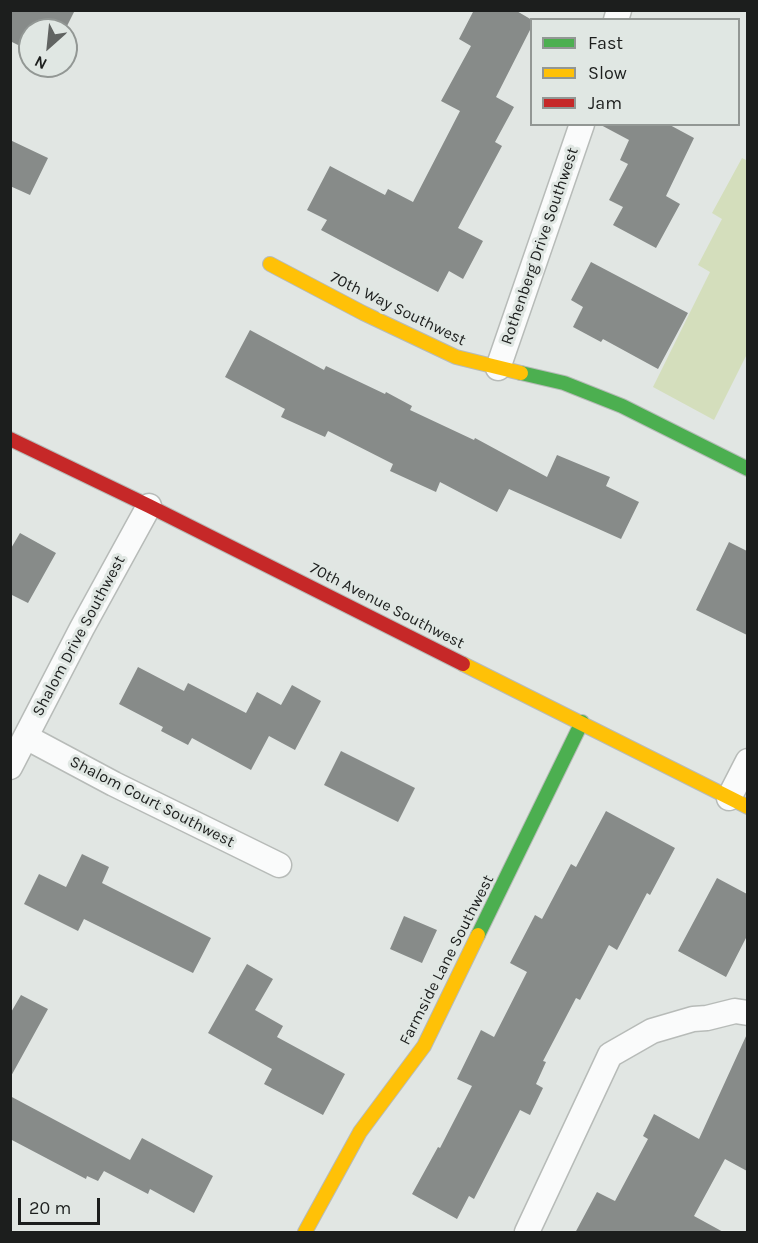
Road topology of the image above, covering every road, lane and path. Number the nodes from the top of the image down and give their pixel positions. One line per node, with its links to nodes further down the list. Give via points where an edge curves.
1 (581, 126): 3 (street, Rothenberg Drive Southwest)
2 (270, 264): 3 (street, 70th Way Southwest, via 363,314 456,357)
3 (498, 368): 5 (street, 70th Way Southwest, via 564,383 612,402)
4 (10, 439): 6 (street, 70th Avenue Southwest)
5 (747, 469)
6 (149, 506): 7 (street, 70th Avenue Southwest); 8 (street, Shalom Drive Southwest)
7 (582, 722): 11 (street, 70th Avenue Southwest); 14 (street, Farmside Lane Southwest, via 424,1046 360,1132)
8 (26, 738): 10 (street, Shalom Drive Southwest); 12 (street, Shalom Court Southwest)
9 (747, 761): 11 (street)
10 (10, 767)
11 (738, 802)
12 (279, 865)
13 (741, 1012): 15 (street, via 693,1019 652,1031 610,1055)
14 (305, 1233)
15 (527, 1233)

